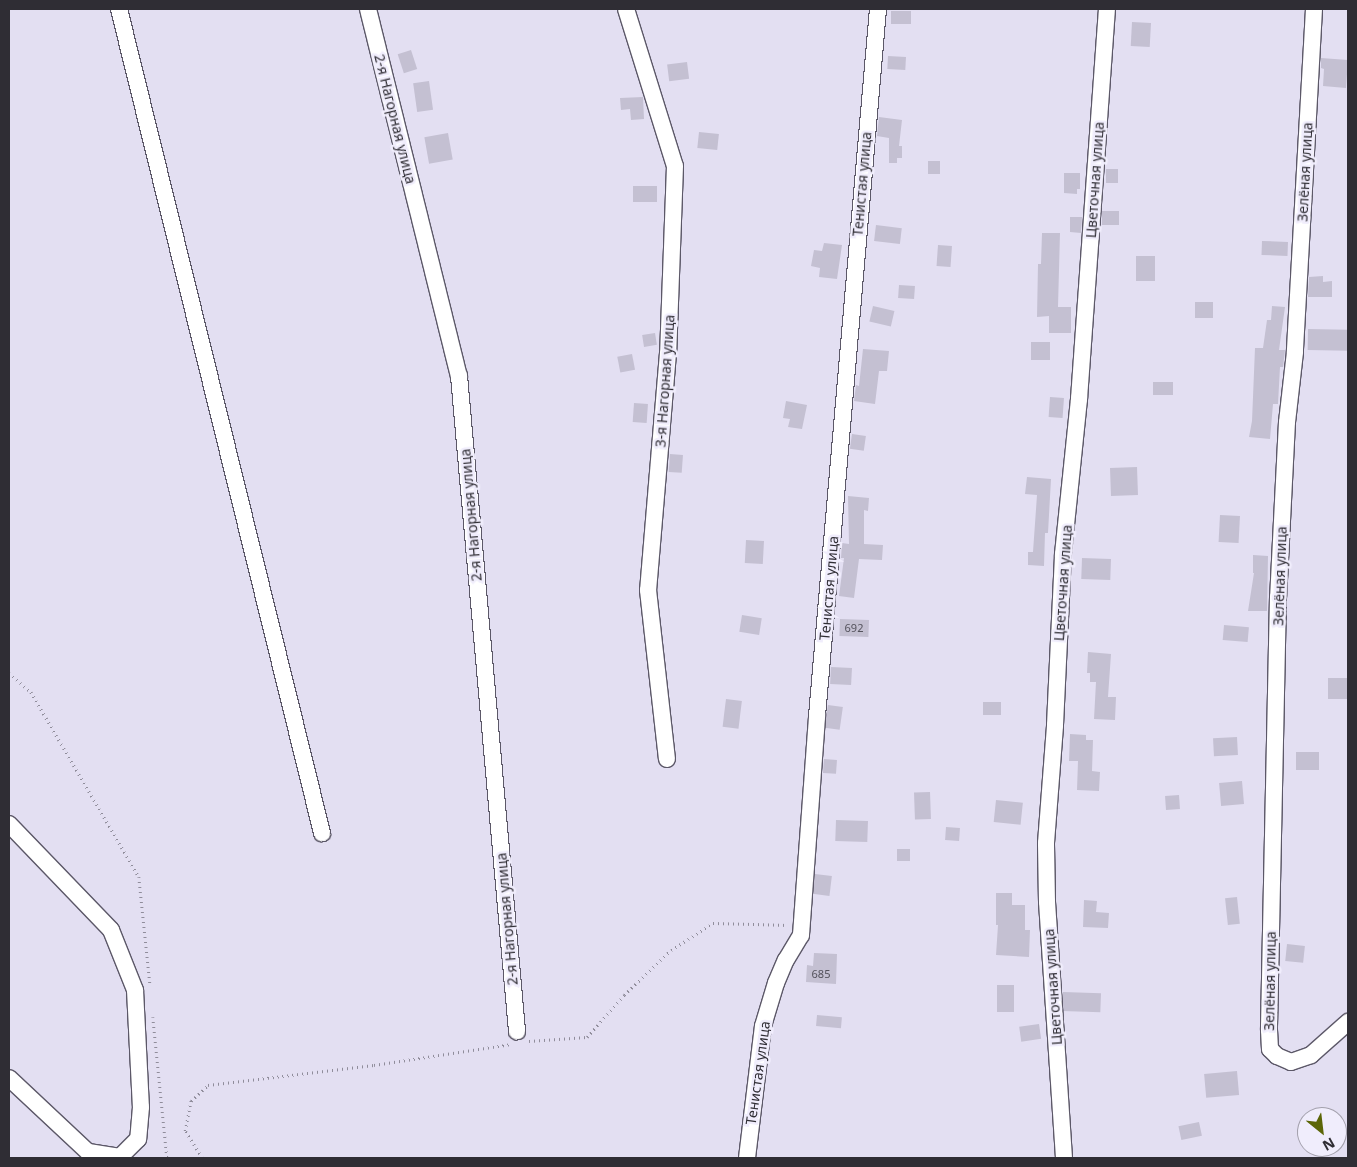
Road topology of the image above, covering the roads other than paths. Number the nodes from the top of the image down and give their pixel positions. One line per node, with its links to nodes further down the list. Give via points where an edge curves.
1 (120, 9): 9 (street)
2 (368, 9): 11 (street, 2-я Нагорная улица, via 459,376)
3 (626, 9): 7 (street, 3-я Нагорная улица, via 676,166 668,353 648,590)
4 (878, 9): 13 (street, Тенистая улица, via 801,935 776,983 763,1026)
5 (1108, 9): 14 (street, Цветочная улица, via 1079,399 1063,554 1046,843)
6 (1314, 9): 10 (street, Зелёная улица, via 1278,597 1270,1049 1291,1062 1311,1055)
7 (667, 759)
8 (9, 824): 12 (street, via 111,930 135,990 140,1107 138,1139 120,1157 88,1152)
9 (322, 833)
10 (1348, 1022)
11 (518, 1039)
12 (9, 1078)
13 (747, 1158)
14 (1064, 1158)

